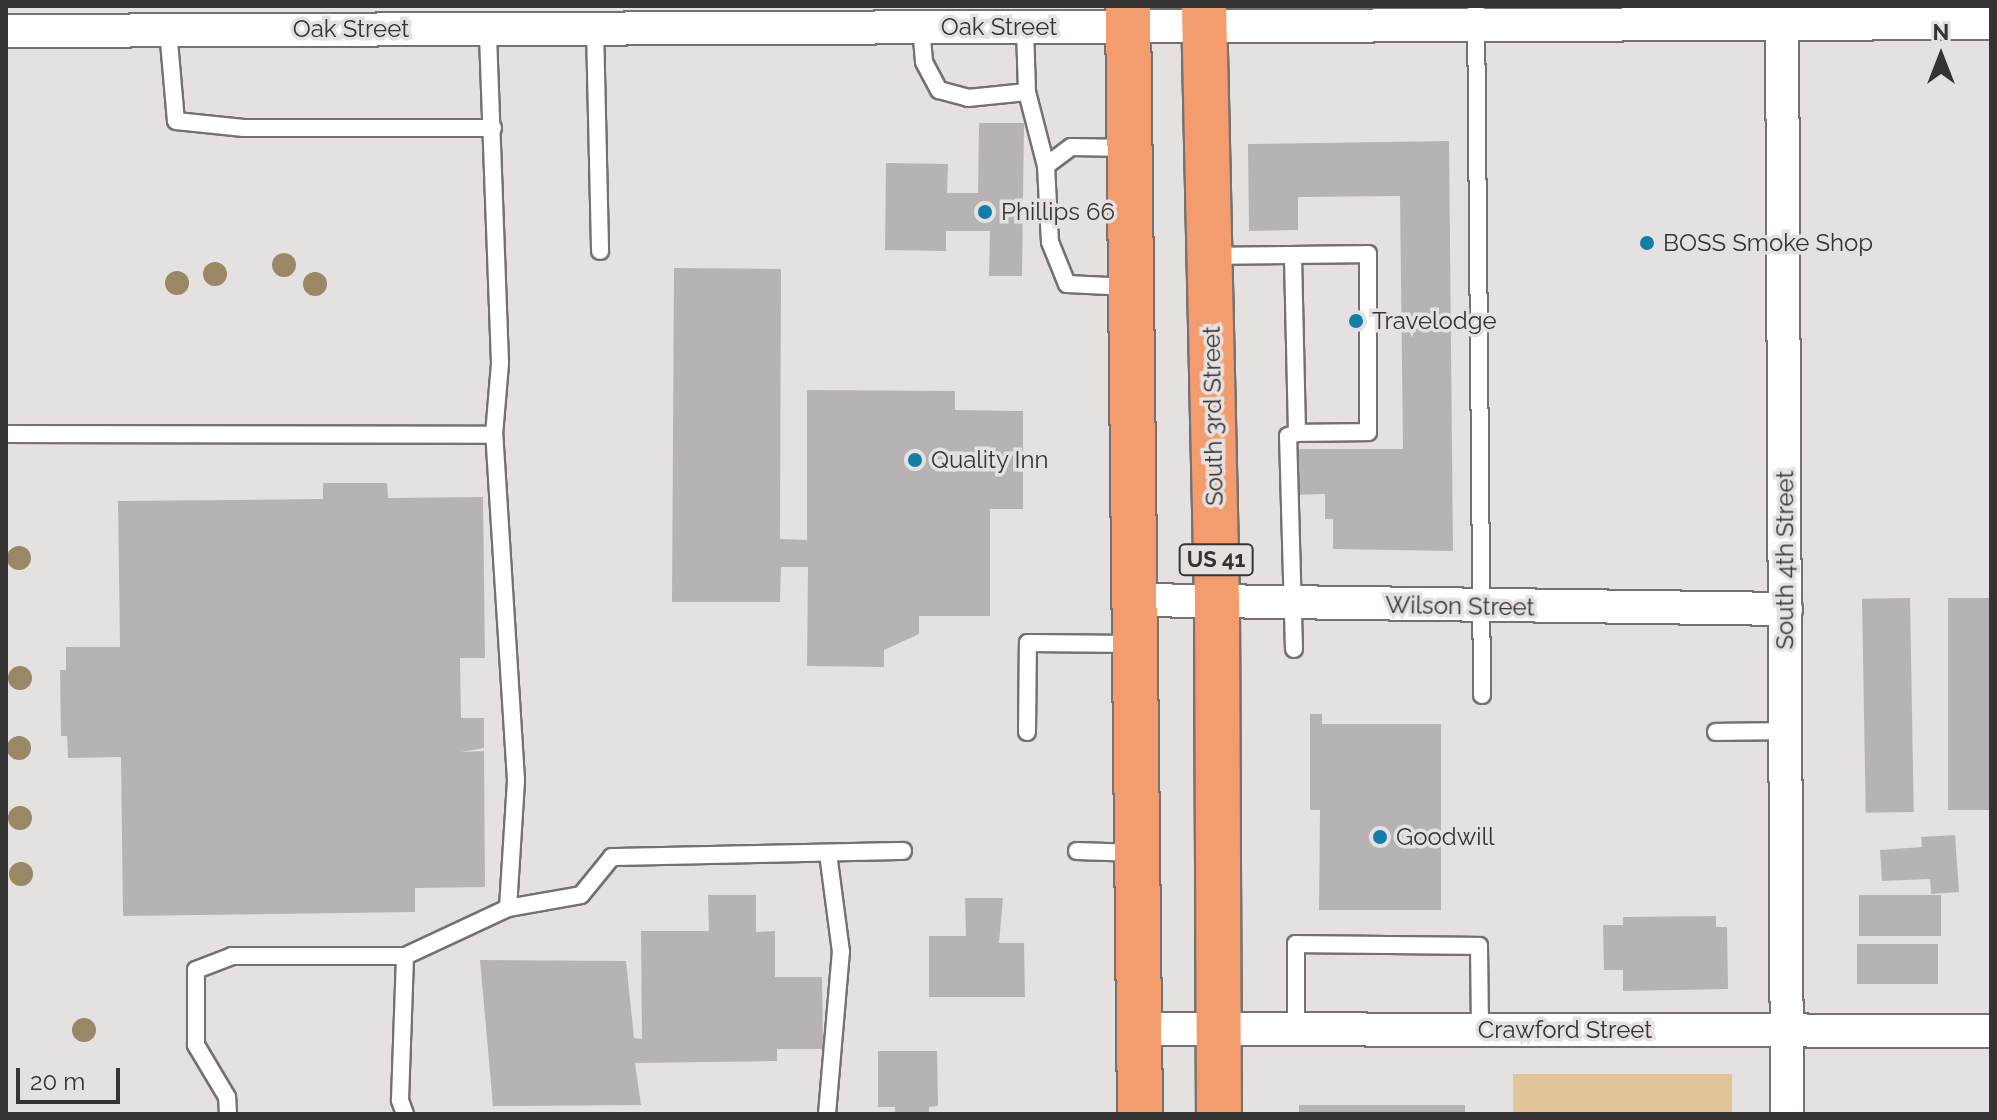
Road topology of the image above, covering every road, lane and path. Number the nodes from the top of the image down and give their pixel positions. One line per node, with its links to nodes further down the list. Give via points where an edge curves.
1 (1782, 15): 5 (street, Oak Street); 7 (street, Oak Street); 29 (street, South 4th Street)
2 (1128, 16): 3 (street, Oak Street); 9 (street, Oak Street); 16 (highway)
3 (1204, 16): 4 (street, Oak Street); 19 (highway, South 3rd Street / US 41)
4 (1356, 16): 5 (street, Oak Street)
5 (1476, 16): 28 (lane)
6 (830, 17): 8 (street, Oak Street); 10 (street, Oak Street)
7 (1991, 23)
8 (921, 27): 9 (street, Oak Street); 14 (lane, via 924,62 939,90 968,98)
9 (1025, 27): 14 (lane)
10 (595, 28): 11 (street, Oak Street); 18 (lane)
11 (488, 29): 12 (street, Oak Street); 15 (lane)
12 (168, 30): 13 (street, Oak Street); 15 (lane, via 176,121 244,128)
13 (6, 31)
14 (1027, 92): 17 (lane)
15 (493, 128): 24 (lane, via 500,363)
16 (1130, 148): 17 (lane, via 1071,147); 21 (highway)
17 (1046, 166): 21 (lane, via 1050,242 1067,284)
18 (600, 251)
19 (1209, 256): 20 (lane); 26 (highway, South 3rd Street / US 41)
20 (1293, 256): 22 (lane); 22 (lane, via 1368,254 1368,432)
21 (1132, 287): 25 (highway)
22 (1297, 433): 27 (lane, via 1288,436)
23 (6, 434): 24 (lane)
24 (494, 435): 40 (lane, via 516,780)
25 (1135, 600): 26 (street, Wilson Street); 30 (highway)
26 (1217, 603): 27 (street, Wilson Street); 43 (highway, South 3rd Street / US 41)
27 (1293, 603): 28 (street, Wilson Street); 31 (lane)
28 (1480, 607): 29 (street, Wilson Street); 32 (lane)
29 (1786, 609): 33 (street, South 4th Street)
30 (1136, 644): 34 (lane, via 1028,643); 39 (highway)
31 (1294, 649)
32 (1482, 695)
33 (1786, 731): 35 (lane); 46 (street, South 4th Street)
34 (1027, 732)
35 (1716, 732)
36 (903, 851): 38 (lane)
37 (1077, 851): 39 (lane)
38 (828, 853): 40 (lane, via 612,857 581,895); 50 (lane, via 841,952)
39 (1139, 853): 42 (highway)
40 (508, 908): 41 (lane)
41 (405, 956): 48 (lane, via 232,956 196,970 196,1045 227,1097); 49 (lane, via 400,1100)
42 (1140, 1029): 43 (street, Crawford Street); 51 (highway)
43 (1219, 1030): 44 (street, Crawford Street); 52 (highway, South 3rd Street / US 41)
44 (1296, 1030): 45 (street, Crawford Street); 45 (lane, via 1296,944 1479,946)
45 (1480, 1030): 46 (street, Crawford Street)
46 (1786, 1031): 47 (street, Crawford Street); 53 (street, South 4th Street)
47 (1991, 1031)
48 (228, 1114)
49 (405, 1114)
50 (827, 1114)
51 (1140, 1114)
52 (1219, 1114)
53 (1787, 1114)

